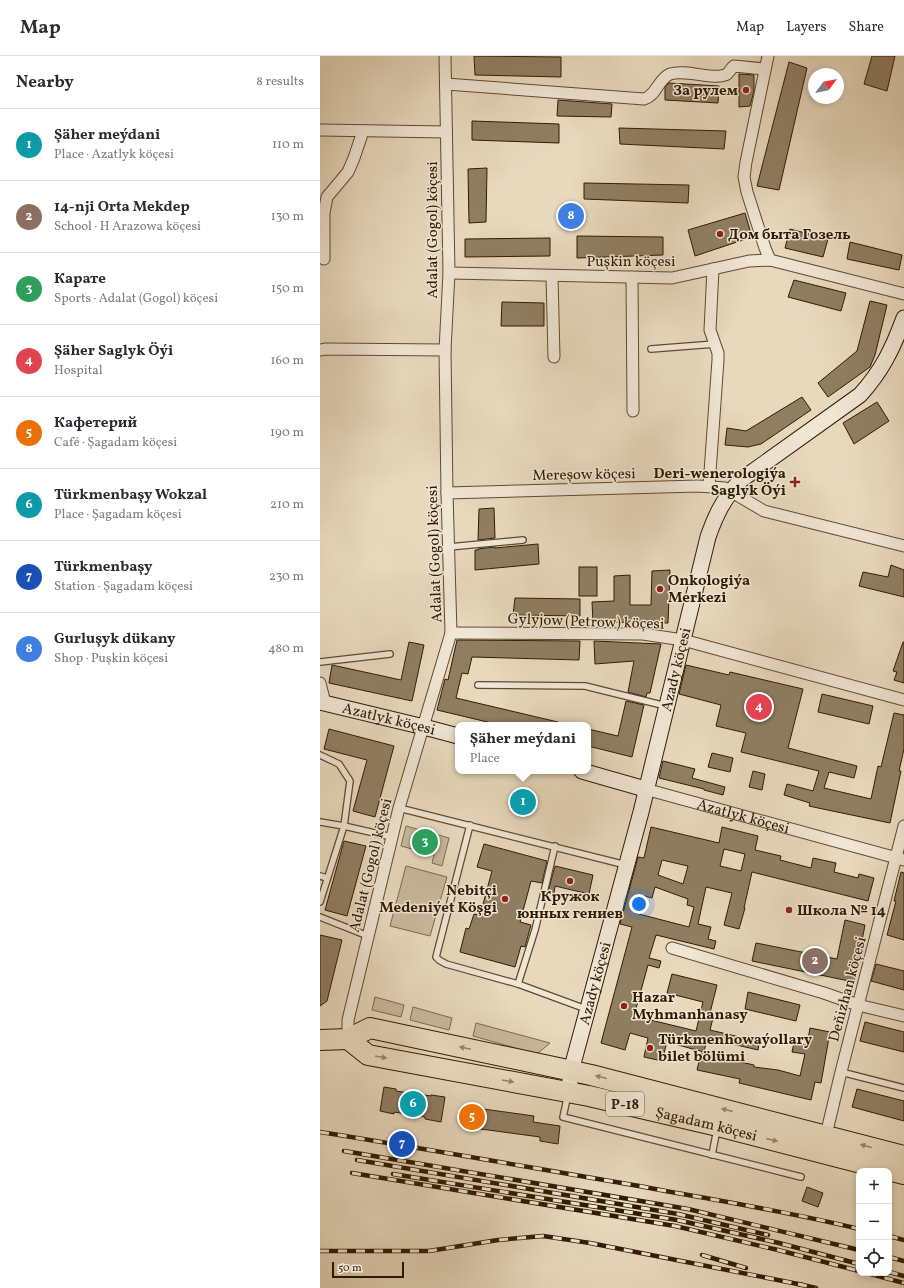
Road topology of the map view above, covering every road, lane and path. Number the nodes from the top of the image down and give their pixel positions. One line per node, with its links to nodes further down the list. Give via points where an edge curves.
1 (445, 56): 4 (street, Adalat (Gogol) köçesi)
2 (768, 56): 3 (street)
3 (765, 69): 4 (street, via 734,66 727,74 720,76 670,74 663,78 653,94 644,99); 9 (street, via 744,177)
4 (446, 84): 7 (street, Adalat (Gogol) köçesi)
5 (320, 130): 6 (street)
6 (363, 131): 7 (street); 8 (street, via 348,172 327,197 324,213)
7 (446, 132): 11 (street, Adalat (Gogol) köçesi)
8 (324, 259)
9 (770, 260): 10 (street, Puşkin köçesi, via 749,261); 14 (street, Puşkin köçesi)
10 (713, 270): 13 (street, Puşkin köçesi, via 672,278); 16 (street, via 710,330)
11 (448, 273): 12 (street, Puşkin köçesi); 19 (street, Adalat (Gogol) köçesi)
12 (552, 276): 13 (street, Puşkin köçesi); 20 (street)
13 (632, 277): 21 (street)
14 (904, 294)
15 (904, 318): 23 (main road, Azady köçesi, via 884,364 860,395 752,471)
16 (715, 344): 17 (lane); 22 (street, via 718,360)
17 (651, 349)
18 (320, 350): 19 (street)
19 (445, 350): 24 (street, Adalat (Gogol) köçesi)
20 (554, 357)
21 (633, 412)
22 (708, 486): 23 (street, Mereşow köçesi); 24 (street, Mereşow köçesi)
23 (731, 490): 26 (street, Mereşow köçesi, via 764,511); 29 (main road, Azady köçesi, via 721,504 708,537)
24 (447, 493): 27 (street, Adalat (Gogol) köçesi)
25 (522, 540): 27 (lane)
26 (904, 546)
27 (449, 547): 28 (street, Adalat (Gogol) köçesi)
28 (451, 633): 29 (street, Gylyjow (Petrow) köçesi, via 643,634); 37 (street, Adalat (Gogol) köçesi)
29 (683, 640): 34 (street, Gylyjow (Petrow) köçesi); 36 (main road, Azady köçesi)
30 (390, 654): 31 (lane)
31 (320, 662)
32 (320, 683): 35 (street)
33 (478, 685): 36 (lane, via 586,686)
34 (904, 700)
35 (323, 702): 37 (main road, Azatlyk köçesi)
36 (666, 706): 41 (main road, Azady köçesi)
37 (424, 727): 38 (main road, Azatlyk köçesi); 42 (street, Adalat (Gogol) köçesi)
38 (455, 735)
39 (320, 755): 45 (lane, via 339,764 350,781)
40 (591, 774): 41 (main road, Azatlyk köçesi)
41 (645, 789): 49 (street, Azatlyk köçesi); 50 (main road, Azady köçesi)
42 (399, 808): 44 (lane); 47 (street, Adalat (Gogol) köçesi)
43 (320, 822): 45 (lane)
44 (470, 825): 48 (lane); 57 (lane, via 436,957 446,964)
45 (344, 826): 47 (lane); 52 (lane)
46 (904, 826): 49 (street, Deňizhan köçesi)
47 (392, 836): 55 (street, Adalat (Gogol) köçesi)
48 (555, 846): 50 (lane); 57 (lane, via 535,930)
49 (900, 859): 58 (street, Deňizhan köçesi)
50 (627, 865): 59 (main road, Azady köçesi)
51 (320, 876): 52 (lane)
52 (327, 878): 53 (lane)
53 (320, 902)
54 (320, 917): 55 (lane)
55 (368, 936): 61 (street, Adalat (Gogol) köçesi, via 348,1020)
56 (672, 948): 58 (street)
57 (518, 984): 59 (lane)
58 (858, 1005): 60 (street); 64 (street, Deňizhan köçesi)
59 (587, 1009): 63 (main road, Azady köçesi)
60 (904, 1016)
61 (348, 1039): 62 (highway, Şagadam köçesi / P-18); 63 (highway, Şagadam köçesi / P-18, one-way to 61, via 370,1028); 66 (highway, Şagadam köçesi / P-18, one-way to 66, via 368,1055)
62 (320, 1040)
63 (571, 1071): 66 (main road, Azady köçesi); 68 (highway, Şagadam köçesi / P-18, one-way to 63)
64 (841, 1072): 65 (lane); 68 (street, Deňizhan köçesi)
65 (904, 1088)
66 (569, 1092): 67 (highway, Şagadam köçesi / P-18); 69 (lane, via 563,1117)
67 (718, 1126): 69 (lane); 71 (highway, Şagadam köçesi / P-18, one-way to 71)
68 (826, 1136): 70 (highway, Şagadam köçesi / P-18, one-way to 68)
69 (712, 1155): 72 (lane)
70 (904, 1156)
71 (904, 1174)
72 (801, 1177)

